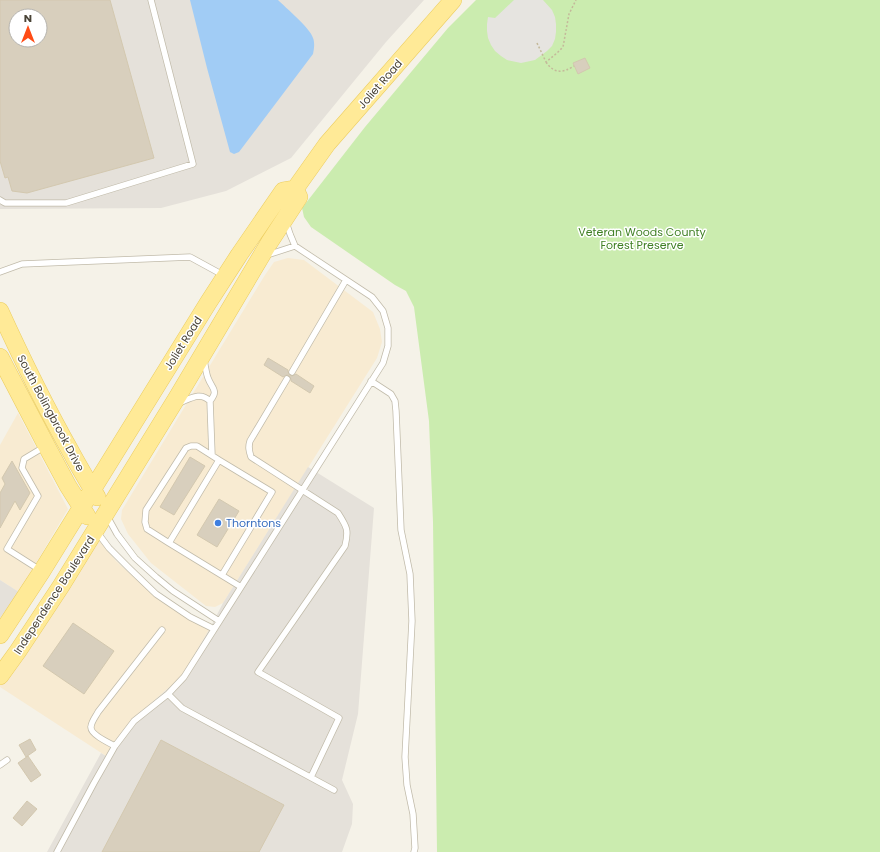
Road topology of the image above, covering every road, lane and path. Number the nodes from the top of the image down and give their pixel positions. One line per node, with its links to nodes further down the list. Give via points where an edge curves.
1 (151, 0): 8 (lane, via 193,164 66,203 5,203)
2 (453, 0): 7 (main road, Joliet Road, via 327,144)
3 (576, 0): 5 (path, via 569,14 563,47)
4 (537, 43): 5 (path)
5 (546, 62): 6 (path, via 557,71)
6 (574, 66)
7 (295, 189): 9 (main road, Joliet Road, via 299,197); 13 (main road, Joliet Road, via 283,191)
8 (0, 200)
9 (285, 218): 10 (lane); 11 (main road, Joliet Road)
10 (295, 246): 11 (lane); 14 (lane)
11 (260, 258): 16 (main road, Joliet Road)
12 (0, 272): 13 (lane, via 22,264 190,257)
13 (225, 276): 26 (main road, Joliet Road)
14 (346, 280): 18 (lane); 20 (lane, via 372,297 382,311 388,328 388,346 383,363)
15 (0, 311): 26 (main road, South Bolingbrook Drive, via 36,386)
16 (204, 352): 21 (lane, via 208,378 214,391); 22 (main road, Joliet Road)
17 (0, 357): 23 (main road, South Bolingbrook Drive)
18 (292, 372)
19 (287, 379): 27 (lane, via 250,441 248,451 251,457)
20 (371, 381): 27 (lane); 47 (lane, via 391,394 396,411 401,530 410,574 412,621 405,757 413,814)
21 (210, 401): 22 (lane, via 206,397 196,396); 24 (lane)
22 (171, 407): 29 (main road, Joliet Road)
23 (46, 445): 28 (main road, South Bolingbrook Drive); 32 (lane, via 24,459 22,468 38,496 7,549)
24 (212, 456): 25 (lane); 31 (lane, via 197,446 186,448 146,510 144,522 147,529)
25 (219, 460): 31 (lane); 33 (lane, via 272,492)
26 (93, 490): 28 (main road, Joliet Road); 29 (main road, South Bolingbrook Drive)
27 (302, 490): 34 (lane); 44 (lane, via 338,513 346,525 348,535 345,546 258,672 339,718)
28 (81, 508): 30 (main road, South Bolingbrook Drive); 32 (main road, Independence Boulevard)
29 (106, 513): 30 (main road, Independence Boulevard); 35 (lane, via 117,534 135,558 173,591)
30 (96, 530): 36 (lane, via 109,548 156,594 190,617); 39 (main road, Independence Boulevard)
31 (169, 543): 33 (lane)
32 (42, 571): 38 (main road, Independence Boulevard)
33 (222, 575): 34 (lane)
34 (241, 587): 35 (lane)
35 (219, 621): 36 (lane)
36 (214, 629): 40 (lane, via 184,677)
37 (162, 630): 41 (lane, via 98,712 91,726 94,733)
38 (0, 635)
39 (0, 676)
40 (168, 694): 41 (lane, via 134,721); 44 (lane, via 182,708)
41 (115, 746): 46 (lane)
42 (7, 760): 43 (lane)
43 (0, 765)
44 (311, 777): 45 (lane)
45 (334, 790)
46 (57, 852)
47 (414, 852)

